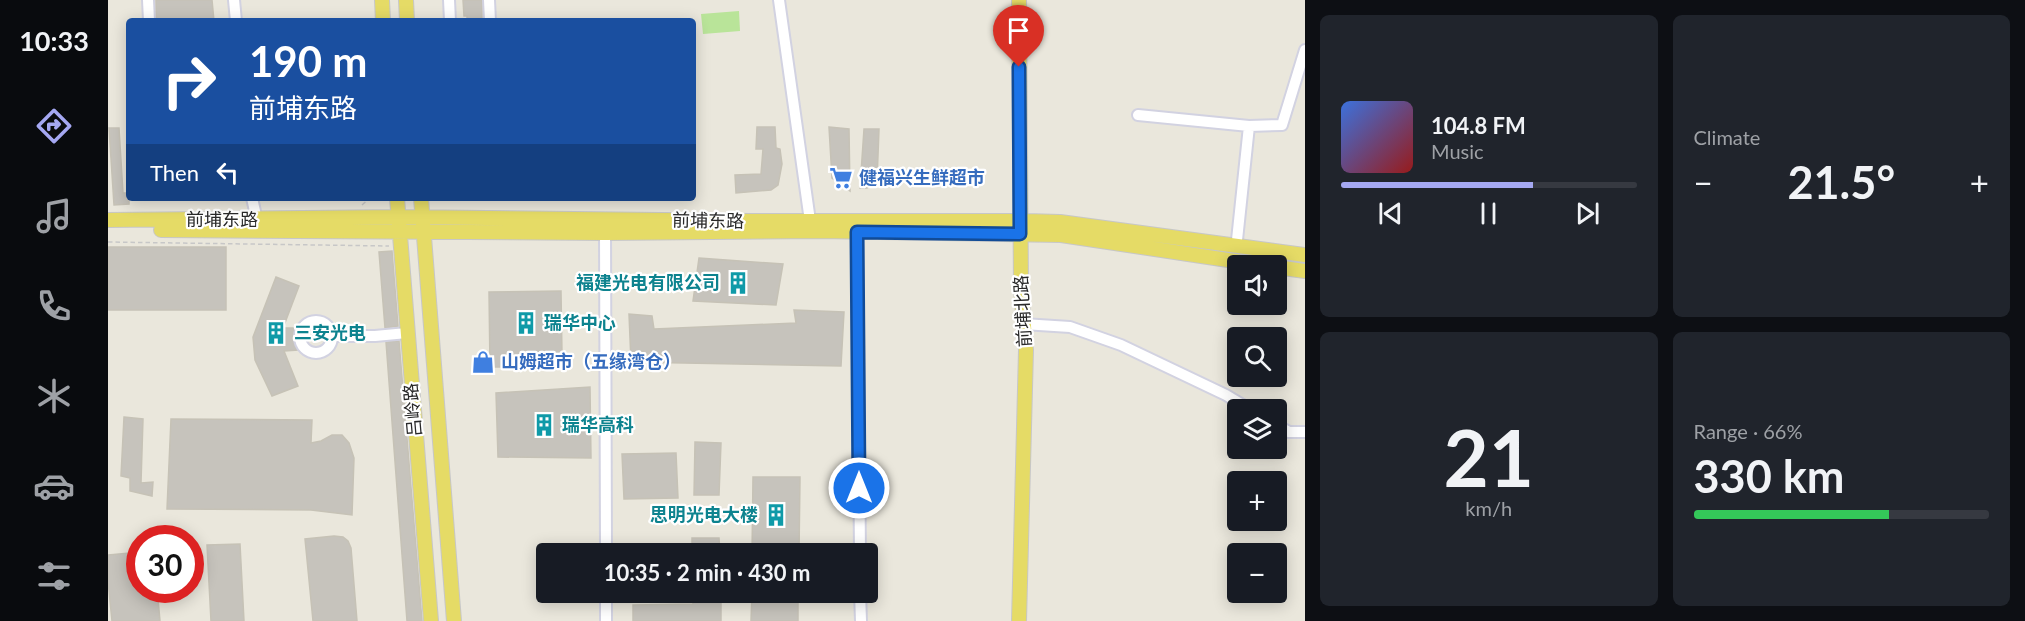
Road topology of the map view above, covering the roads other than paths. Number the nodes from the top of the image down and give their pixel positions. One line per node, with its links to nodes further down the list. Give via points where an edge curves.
1 (147, 0): 9 (street)
2 (234, 0): 10 (street)
3 (382, 0): 11 (main road)
4 (406, 0): 12 (main road)
5 (449, 0): 13 (street)
6 (489, 0): 14 (street)
7 (779, 0): 26 (street)
8 (1019, 0): 28 (main road, 前埔北路)
9 (149, 18)
10 (236, 18)
11 (383, 18)
12 (407, 18)
13 (450, 18)
14 (490, 18)
15 (1305, 50): 17 (street, via 1282,125)
16 (1138, 115): 17 (street)
17 (1249, 126): 29 (street)
18 (253, 201): 22 (street)
19 (397, 201): 23 (main road, 吕岭路)
20 (421, 201): 24 (main road, 吕岭路)
21 (109, 220): 22 (main road, 前埔东路); 23 (main road, 前埔东路)
22 (257, 220): 23 (main road, 前埔东路)
23 (399, 224): 24 (main road, 前埔东路); 35 (main road, 吕岭路)
24 (423, 224): 25 (main road, 前埔东路); 45 (main road, 吕岭路)
25 (605, 226): 26 (main road, 前埔东路); 40 (street)
26 (810, 226): 27 (main road, 前埔东路)
27 (857, 226): 28 (main road, 前埔东路); 41 (street)
28 (1021, 228): 30 (main road, 前埔东路, via 1060,222); 31 (main road, 前埔东路); 34 (main road, 前埔北路)
29 (1236, 240)
30 (1305, 255)
31 (1227, 260)
32 (1287, 269): 33 (main road)
33 (1305, 271)
34 (1023, 324): 37 (street, via 1070,327 1121,345); 48 (main road, 前埔北路, via 1026,350)
35 (407, 333): 36 (street); 44 (main road, 吕岭路)
36 (332, 336)
37 (1233, 399)
38 (1287, 431): 39 (street)
39 (1305, 432)
40 (606, 543)
41 (860, 543)
42 (606, 603): 46 (street)
43 (860, 603): 47 (street)
44 (431, 621)
45 (454, 621)
46 (606, 621)
47 (861, 621)
48 (1018, 621)

